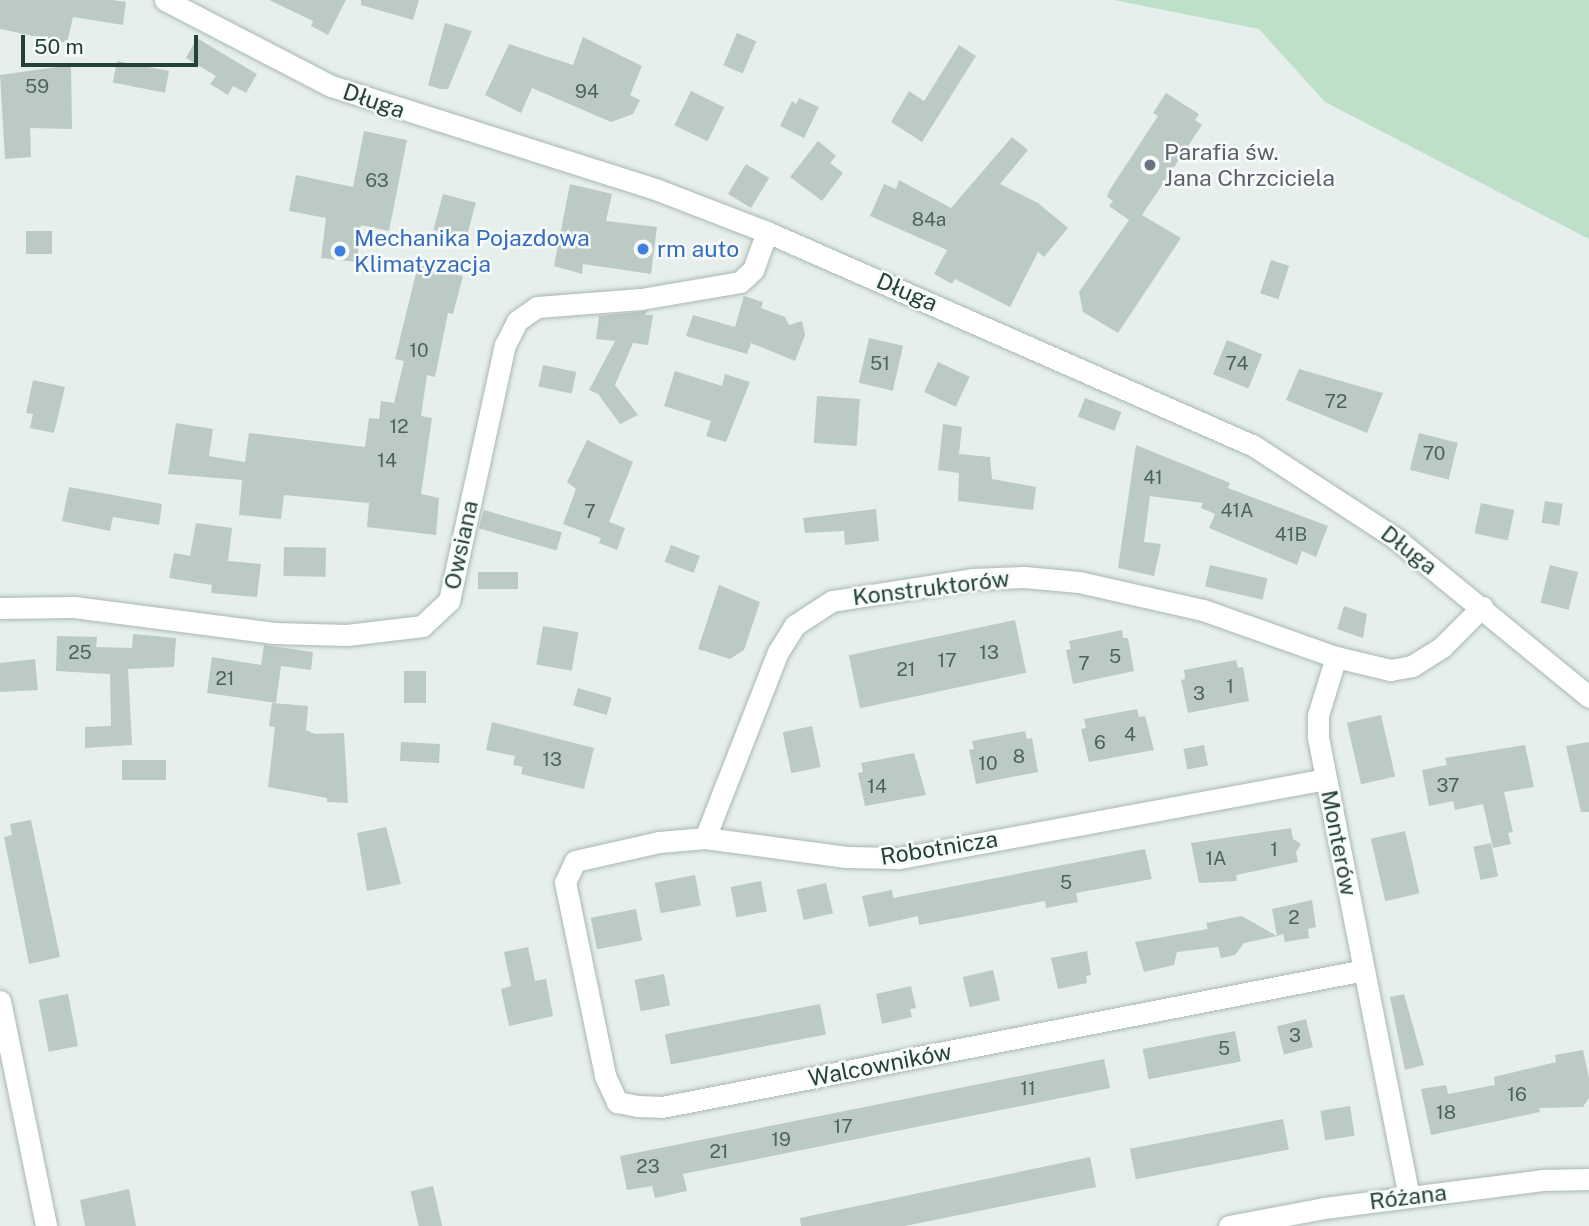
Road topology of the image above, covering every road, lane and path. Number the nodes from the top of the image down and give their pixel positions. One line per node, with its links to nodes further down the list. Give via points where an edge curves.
1 (165, 0): 2 (street, Długa, via 331,86 658,190)
2 (767, 232): 3 (street, Długa, via 1254,446 1345,502); 4 (street, Owsiana, via 752,270 740,282 641,299 537,307 517,321 505,345 449,601 422,626 347,635 274,633 74,607)
3 (1482, 607): 5 (street, via 1442,647 1412,666 1390,670); 6 (street, Długa)
4 (0, 608)
5 (1336, 657): 7 (street, Monterów, via 1318,715); 8 (street, Konstruktorów, via 1203,610 1079,582 972,579 832,601 795,625 778,652)
6 (1589, 697)
7 (1326, 779): 8 (street, Robotnicza, via 898,858 846,857); 10 (street, Monterów)
8 (705, 838): 9 (street, Robotnicza, via 659,842 575,862)
9 (565, 882): 10 (street, Walcowników, via 606,1076 617,1102 637,1106 662,1107)
10 (1364, 970): 13 (street, Monterów)
11 (0, 1001): 15 (street)
12 (1589, 1179): 13 (street, Różana)
13 (1409, 1197): 14 (street, Różana)
14 (1325, 1217): 16 (street, Różana)
15 (46, 1226)
16 (1229, 1226)

